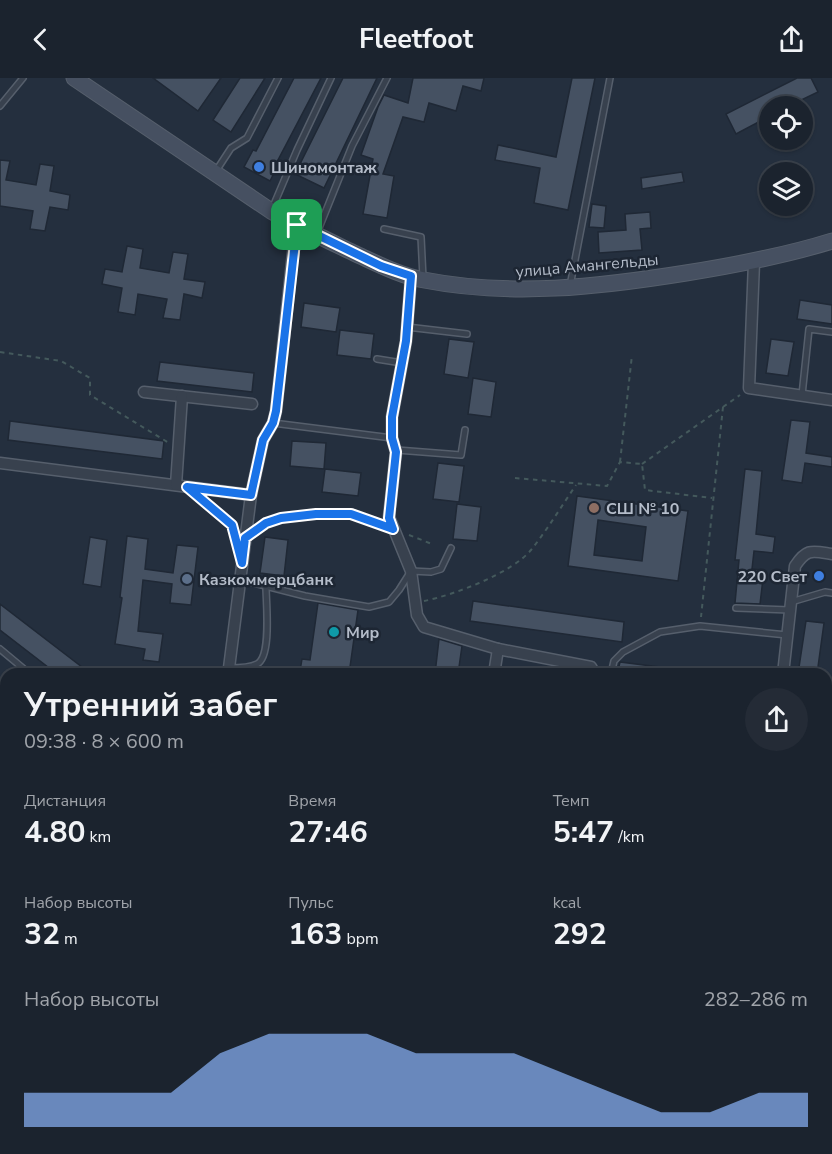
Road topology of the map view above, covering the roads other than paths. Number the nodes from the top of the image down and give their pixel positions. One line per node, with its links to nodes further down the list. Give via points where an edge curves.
1 (23, 78): 7 (lane)
2 (74, 78): 8 (street, улица Амангельды)
3 (278, 78): 8 (lane, via 248,138 231,148)
4 (331, 78): 9 (lane)
5 (387, 78): 12 (lane, via 352,146)
6 (610, 78): 16 (lane)
7 (0, 106)
8 (215, 173): 9 (street, улица Амангельды)
9 (271, 211): 10 (street, улица Амангельды)
10 (297, 225): 12 (street, улица Амангельды); 27 (street)
11 (384, 229): 15 (lane, via 421,237)
12 (316, 235): 15 (street, улица Амангельды, via 381,266)
13 (832, 241): 14 (street, улица Амангельды)
14 (754, 262): 16 (street, улица Амангельды); 24 (street, via 749,388)
15 (417, 278): 16 (street, улица Амангельды, via 508,290); 17 (street)
16 (570, 288)
17 (407, 327): 19 (lane); 21 (street)
18 (832, 332): 24 (lane, via 809,329)
19 (467, 334)
20 (377, 358): 21 (lane)
21 (402, 363): 29 (street)
22 (144, 392): 23 (street)
23 (182, 396): 26 (street); 32 (street)
24 (802, 396): 25 (street)
25 (832, 400)
26 (252, 404)
27 (273, 423): 29 (lane); 33 (street, via 263,440)
28 (465, 430): 30 (lane, via 461,455)
29 (392, 438): 30 (street)
30 (395, 449): 36 (street, via 389,518)
31 (0, 463): 32 (street)
32 (176, 485): 33 (street)
33 (251, 495): 37 (street)
34 (451, 548): 36 (lane, via 441,569)
35 (832, 554): 40 (street, via 811,551 802,556 795,566)
36 (411, 571): 38 (lane, via 389,602 369,607); 44 (street, via 417,615 424,627)
37 (241, 580): 38 (lane); 46 (street)
38 (266, 587): 47 (lane, via 263,660)
39 (832, 593): 40 (lane, via 825,592)
40 (790, 606): 41 (lane); 42 (street)
41 (736, 608)
42 (787, 635): 50 (lane, via 700,626 660,632 623,651); 51 (street)
43 (0, 649): 45 (lane)
44 (498, 649): 48 (street); 49 (street)
45 (23, 668)
46 (227, 668)
47 (240, 668)
48 (496, 668)
49 (592, 668)
50 (612, 668)
51 (784, 668)

